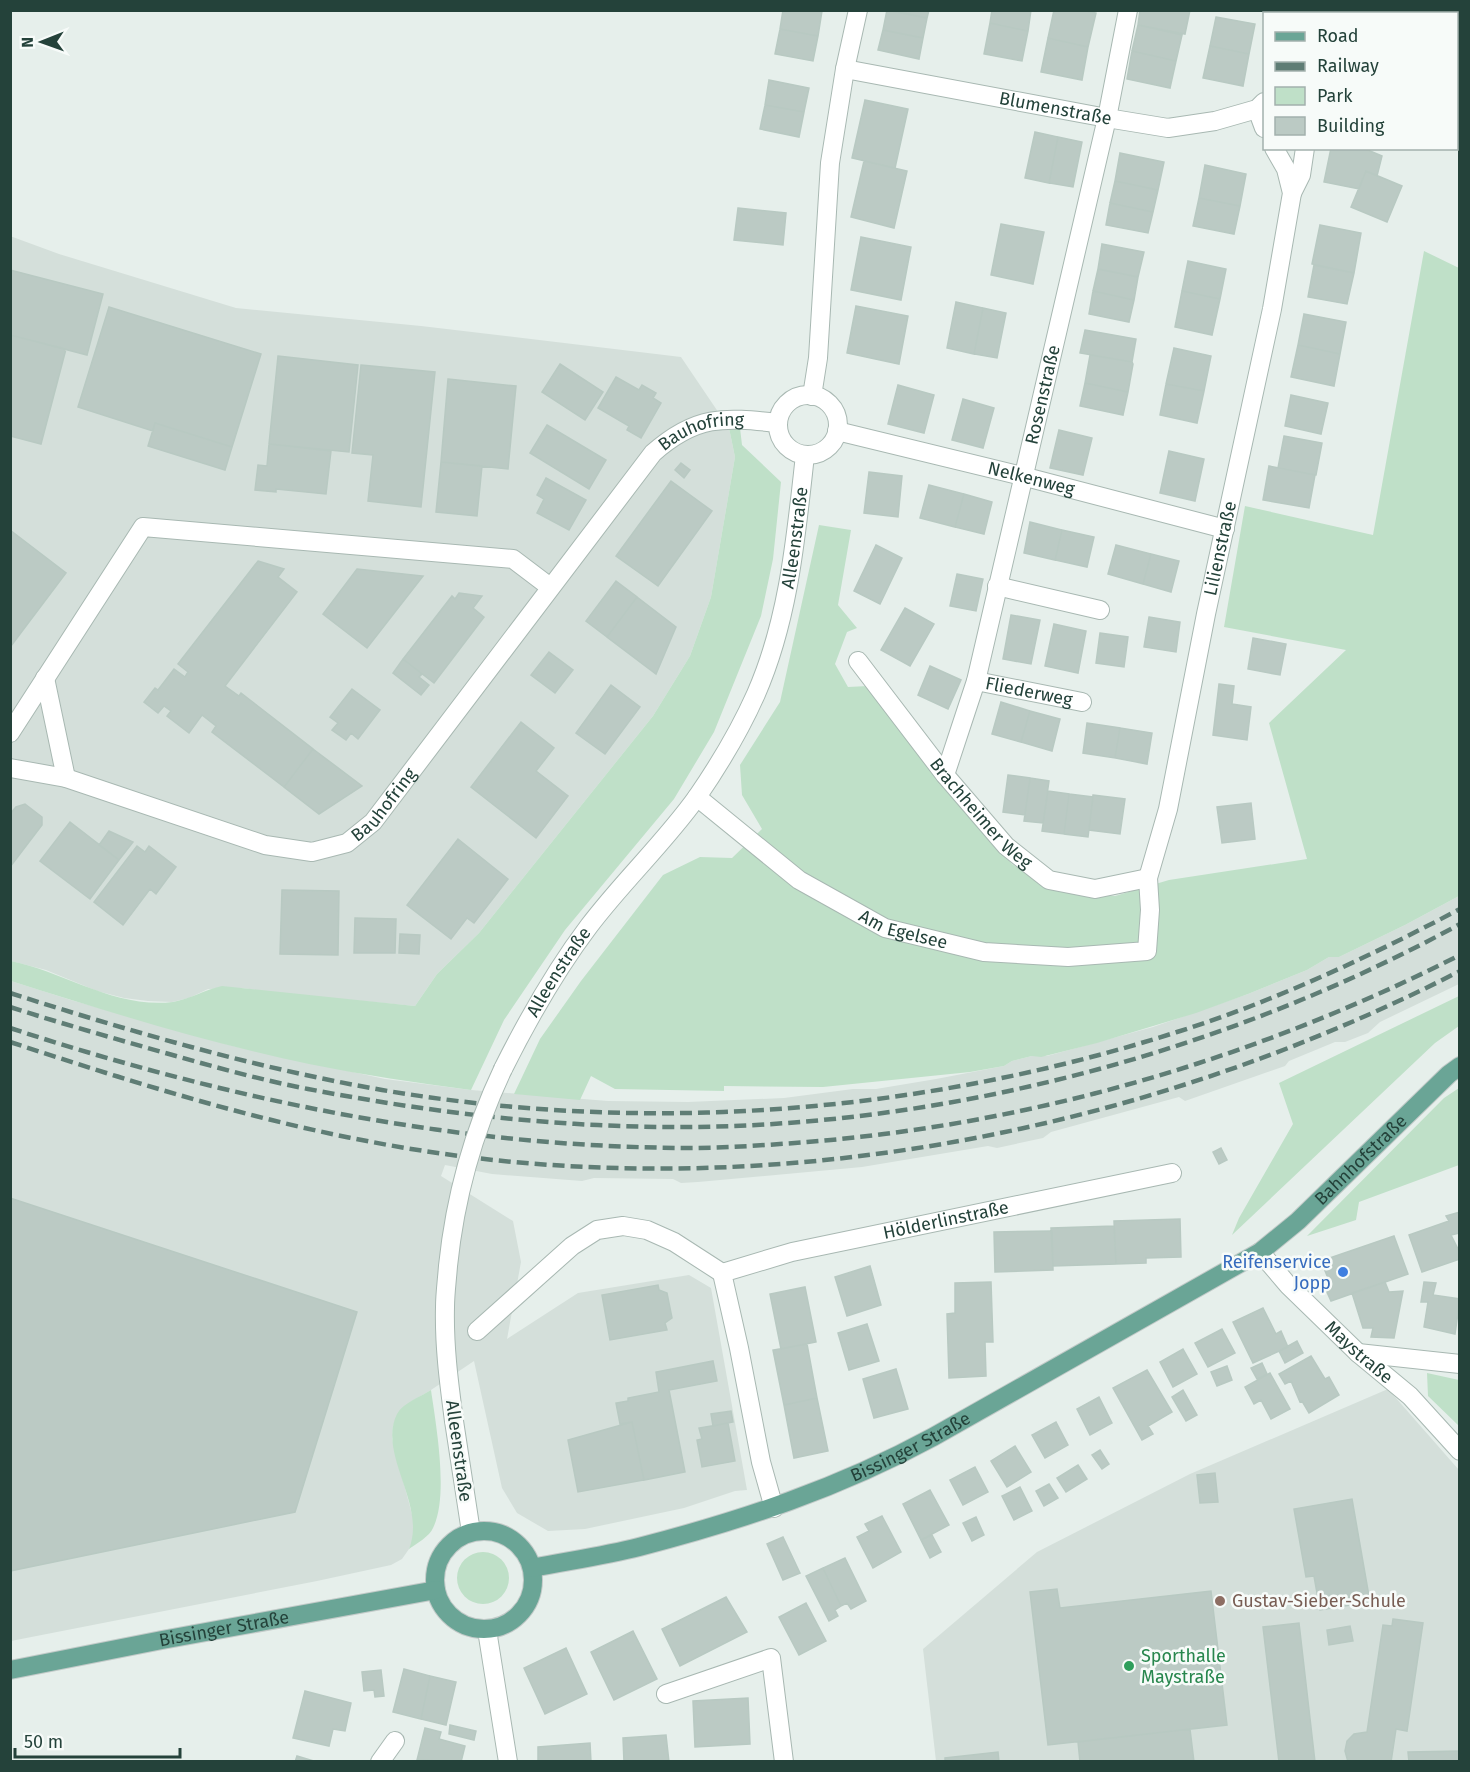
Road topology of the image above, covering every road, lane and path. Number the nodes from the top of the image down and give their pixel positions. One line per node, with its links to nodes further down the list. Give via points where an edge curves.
1 (858, 10): 3 (street)
2 (1128, 10): 5 (street, Rosenstraße)
3 (845, 69): 5 (street, Blumenstraße); 9 (street, via 830,163 818,358)
4 (1261, 106): 5 (street, Blumenstraße, via 1215,121 1168,128)
5 (1107, 118): 13 (street, Rosenstraße)
6 (1275, 150): 8 (street, Lilienstraße, via 1286,169)
7 (1305, 150): 8 (street, via 1301,175)
8 (1292, 193): 14 (street, Lilienstraße, via 1272,309)
9 (812, 396): 10 (street, via 788,403); 11 (street, via 833,408)
10 (778, 423): 12 (street, via 782,440 796,453); 16 (street, Bauhofring, via 714,420 673,436 653,453)
11 (837, 431): 12 (street, via 823,451); 13 (street, Nelkenweg)
12 (805, 455): 26 (street, Alleenstraße, via 790,577 773,645 734,739)
13 (1022, 476): 14 (street, Nelkenweg); 15 (street, Rosenstraße)
14 (1225, 529): 27 (street, Lilienstraße, via 1168,809)
15 (997, 586): 17 (street); 20 (street, Rosenstraße)
16 (550, 587): 19 (street, via 513,559 143,527); 25 (street, Bauhofring, via 373,822 347,843 312,852 265,845)
17 (1100, 610)
18 (858, 661): 24 (street, Brachheimer Weg)
19 (45, 678): 22 (street); 25 (street)
20 (976, 681): 21 (street, Fliederweg); 24 (street, Rosenstraße)
21 (1082, 702)
22 (10, 733)
23 (10, 768): 25 (street, Bauhofring)
24 (945, 775): 27 (street, Brachheimer Weg, via 1006,846 1049,880 1095,889)
25 (66, 778)
26 (697, 797): 28 (street, Am Egelsee, via 800,880 885,928 984,952 1068,957); 38 (street, Alleenstraße, bridge, via 590,925 551,979 526,1022 477,1132 461,1187 444,1306 447,1365)
27 (1148, 878): 28 (street, Lilienstraße)
28 (1147, 951)
29 (1460, 1066): 31 (main road, Bahnhofstraße, via 1298,1221)
30 (1172, 1173): 32 (street, Hölderlinstraße, via 792,1252)
31 (1260, 1252): 34 (street, Maystraße); 37 (main road, Bissinger Straße, via 884,1464)
32 (722, 1273): 33 (street, via 674,1242 647,1230 623,1226 597,1230 572,1246); 37 (street, via 760,1462)
33 (477, 1330)
34 (1358, 1353): 35 (street); 36 (street, Maystraße, via 1410,1396)
35 (1460, 1364)
36 (1460, 1451)
37 (774, 1508): 39 (main road, Bissinger Straße, via 637,1547)
38 (471, 1533): 39 (main road, via 487,1531 509,1538 526,1554); 40 (main road, via 447,1548 437,1568)
39 (532, 1568): 41 (main road, via 533,1585 518,1616 504,1626)
40 (436, 1590): 41 (main road, via 449,1615 460,1623); 42 (main road, Bissinger Straße)
41 (487, 1630): 46 (street)
42 (10, 1670)
43 (666, 1694): 47 (street, via 771,1658)
44 (395, 1741): 45 (street)
45 (380, 1761)
46 (508, 1761)
47 (784, 1761)

